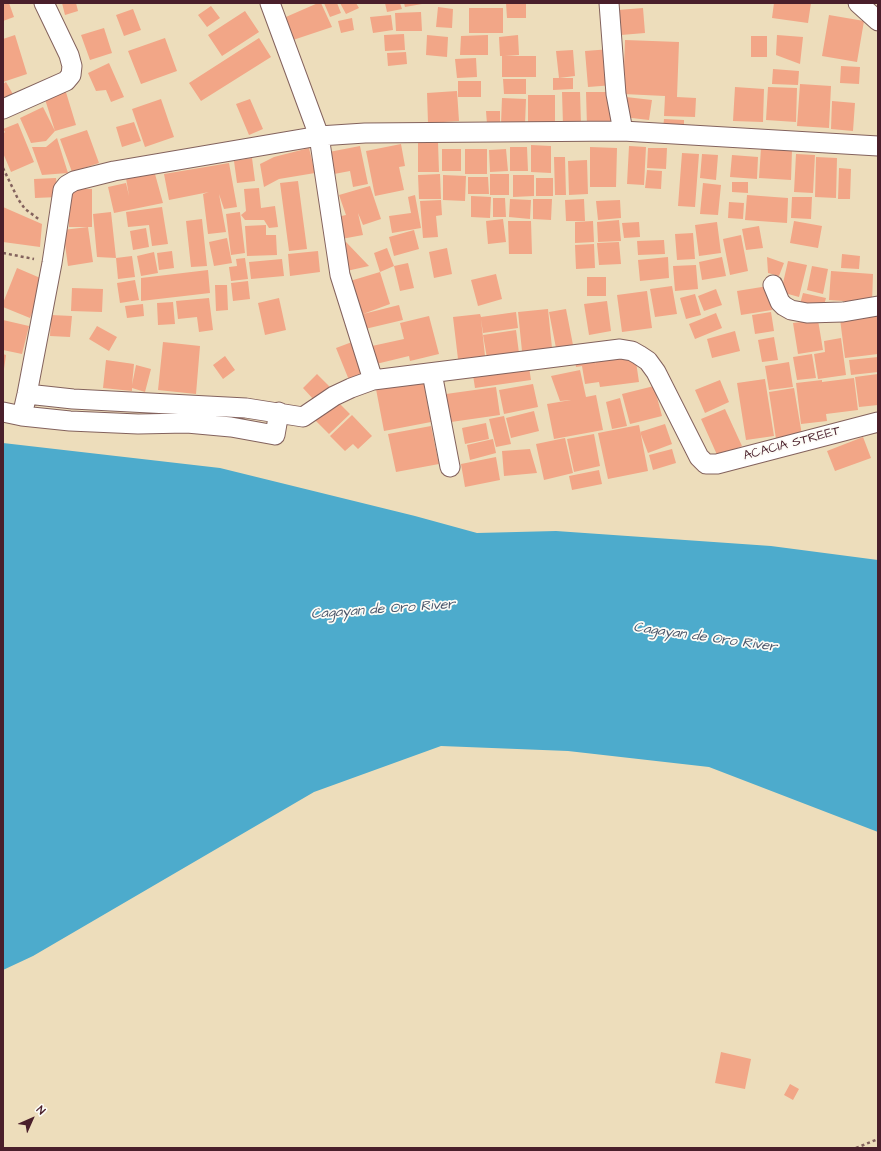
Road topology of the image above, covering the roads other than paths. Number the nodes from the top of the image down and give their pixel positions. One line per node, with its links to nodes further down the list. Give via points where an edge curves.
1 (44, 3): 6 (street, via 68,55 72,66 71,75 66,81)
2 (270, 3): 8 (street)
3 (610, 3): 7 (street, via 616,94)
4 (858, 3): 5 (street)
5 (878, 21)
6 (3, 109)
7 (623, 131): 8 (street, via 366,133); 9 (street)
8 (319, 136): 13 (street, via 340,275); 14 (street, via 114,171 67,185 63,190)
9 (878, 146)
10 (773, 285): 11 (street, via 780,302 791,310 807,313 843,312)
11 (878, 306)
12 (432, 373): 13 (street); 18 (street, ACACIA STREET, via 610,350 632,351 648,362 656,372 699,457 706,464 717,464); 19 (street)
13 (373, 380): 16 (street, via 334,396 303,417)
14 (27, 394): 16 (street); 17 (street)
15 (3, 412): 17 (street)
16 (278, 412): 17 (street, via 275,435 187,423 138,424)
17 (22, 416)
18 (878, 422)
19 (450, 466)

